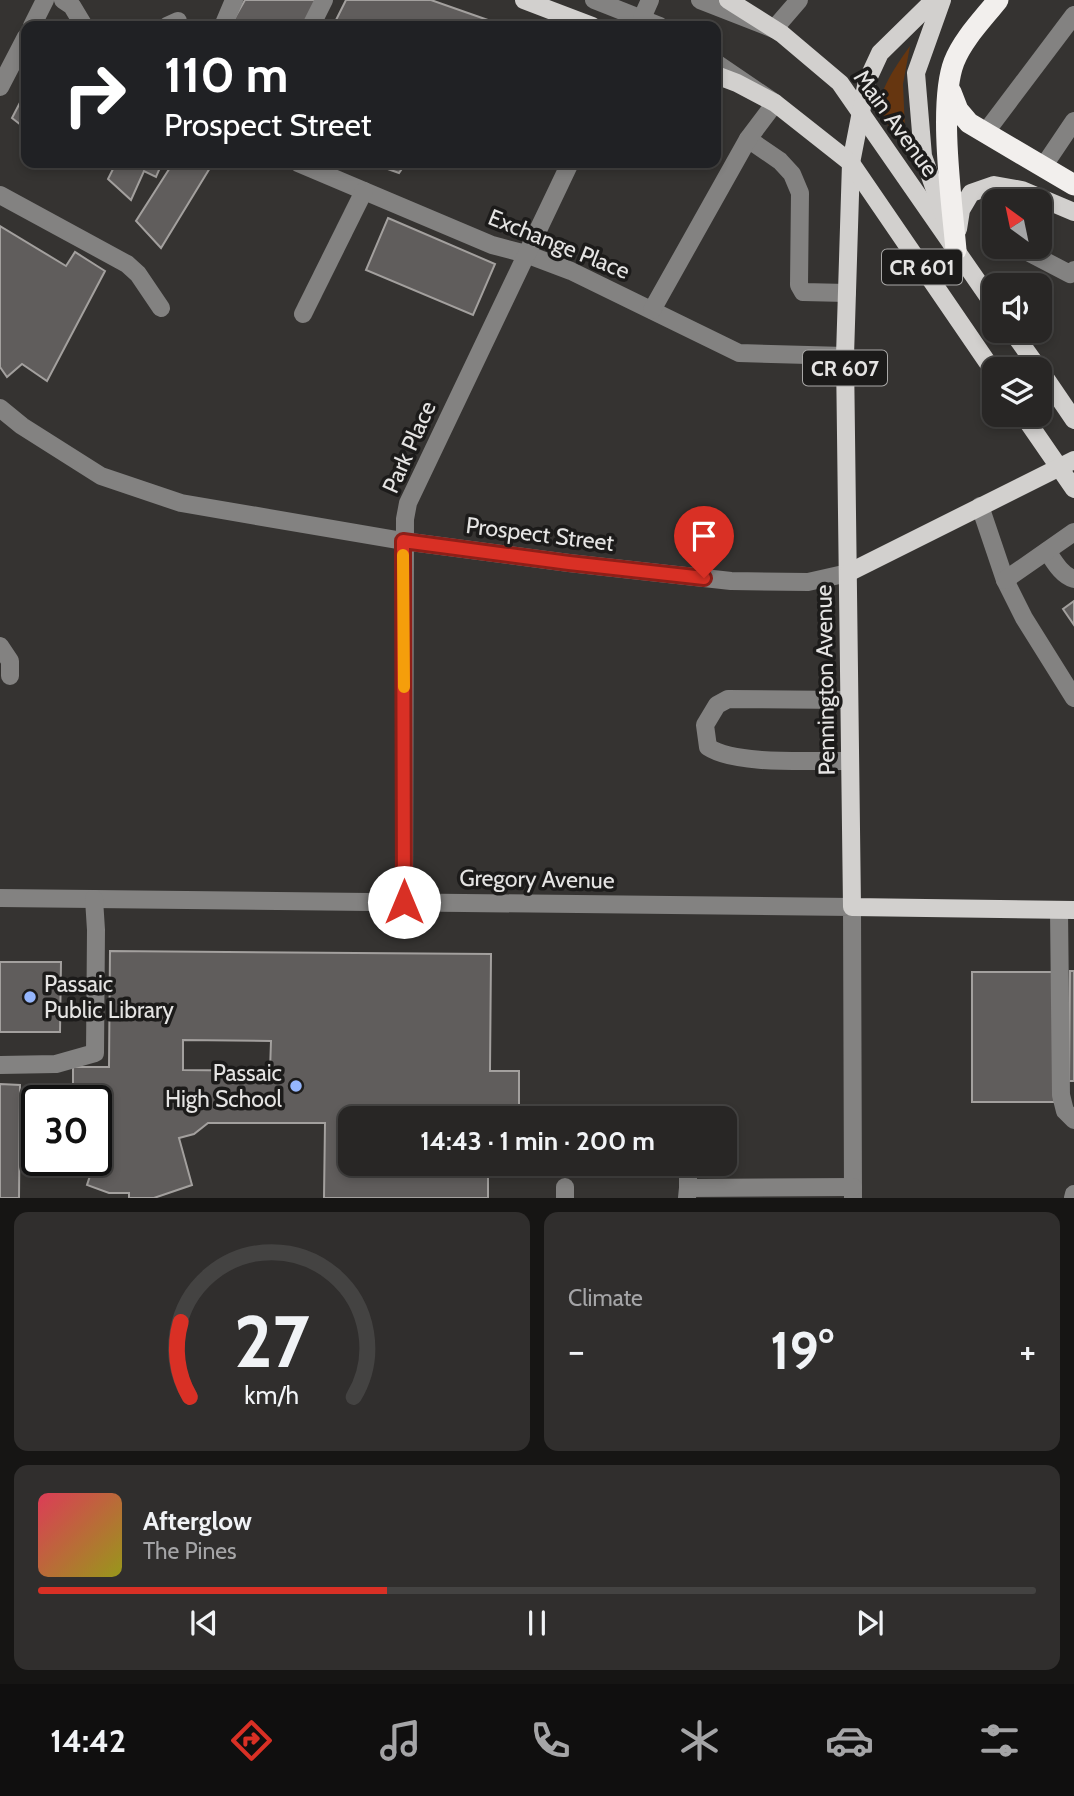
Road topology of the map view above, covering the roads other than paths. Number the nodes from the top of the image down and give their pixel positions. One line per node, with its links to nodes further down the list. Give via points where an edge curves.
1 (46, 0): 16 (street)
2 (63, 0): 17 (street)
3 (234, 0): 18 (street)
4 (324, 0): 19 (street)
5 (524, 0): 20 (main road)
6 (594, 0): 15 (street)
7 (650, 0): 15 (street)
8 (700, 0): 22 (street)
9 (728, 0): 22 (main road, Main Avenue / CR 601)
10 (799, 0): 22 (street)
11 (934, 0): 29 (main road, Pennington Avenue, via 880,53)
12 (942, 0): 41 (main road, via 916,73 917,104 923,156)
13 (998, 0): 26 (highway, via 964,43)
14 (1074, 15): 31 (street)
15 (642, 18): 21 (street)
16 (35, 21)
17 (81, 21)
18 (225, 21)
19 (314, 21)
20 (579, 21)
21 (649, 21)
22 (774, 29): 29 (main road, Main Avenue / CR 601, via 840,83)
23 (21, 51): 27 (street)
24 (721, 67): 28 (street)
25 (721, 77): 28 (main road, CR 601)
26 (949, 80): 31 (highway, via 958,110); 41 (highway, via 948,152)
27 (0, 87)
28 (775, 103): 32 (street); 33 (main road, CR 601)
29 (859, 110): 33 (main road, Pennington Avenue); 41 (main road, Main Avenue / CR 601)
30 (1074, 121): 34 (street)
31 (985, 133): 34 (highway)
32 (748, 139): 46 (street, via 780,161 800,193 799,285 803,292); 48 (street)
33 (850, 163): 46 (main road, Pennington Avenue / CR 607); 51 (main road, CR 601)
34 (1043, 167): 37 (highway)
35 (310, 168): 38 (street, Exchange Place)
36 (568, 168): 42 (street, Park Place)
37 (1074, 185)
38 (364, 191): 42 (street, Exchange Place, via 492,245); 49 (street)
39 (0, 195): 47 (street, via 127,264)
40 (1074, 212): 41 (main road, via 1023,190 994,185 971,192 961,210)
41 (956, 250): 45 (main road, Main Avenue / CR 601)
42 (526, 254): 48 (street, Exchange Place); 60 (street, Park Place, via 408,503)
43 (1041, 259): 44 (street, via 1070,274)
44 (1074, 270)
45 (982, 288)
46 (847, 293): 50 (main road, Pennington Avenue / CR 607)
47 (161, 308)
48 (652, 310): 50 (street, Exchange Place, via 739,353)
49 (303, 314)
50 (845, 356): 62 (main road, Pennington Avenue / CR 607)
51 (984, 357)
52 (1052, 389): 54 (main road)
53 (0, 408): 60 (street, Prospect Street, via 101,476 142,491 181,503)
54 (1074, 420)
55 (1034, 427): 56 (main road)
56 (1066, 463): 57 (main road); 58 (main road, Prospect Street)
57 (1074, 489)
58 (981, 506): 62 (main road, Prospect Street); 64 (street)
59 (1074, 532): 61 (street)
60 (403, 541): 62 (street, Prospect Street, via 731,581 808,582); 72 (street, Park Place)
61 (1048, 551): 63 (street, via 1056,565); 64 (street)
62 (848, 573): 68 (main road, Pennington Avenue / CR 607)
63 (1074, 579)
64 (1005, 580): 67 (street)
65 (0, 646): 66 (street, via 10,661)
66 (10, 676)
67 (1074, 698)
68 (849, 700): 69 (main road, Pennington Avenue / CR 607); 69 (street, via 728,699 717,705 705,725 708,747 719,754)
69 (850, 761): 73 (main road, Pennington Avenue / CR 607)
70 (0, 898): 71 (street, Gregory Avenue)
71 (94, 899): 72 (street, Gregory Avenue); 75 (street, via 94,1053 56,1064)
72 (404, 902): 73 (street, Gregory Avenue)
73 (852, 907): 74 (main road, Gregory Avenue); 77 (street, Pennington Avenue / CR 607)
74 (1066, 910): 76 (street, via 1061,1096 1065,1111)
75 (0, 1065)
76 (1074, 1120)
77 (853, 1192): 78 (street)
78 (688, 1193)

